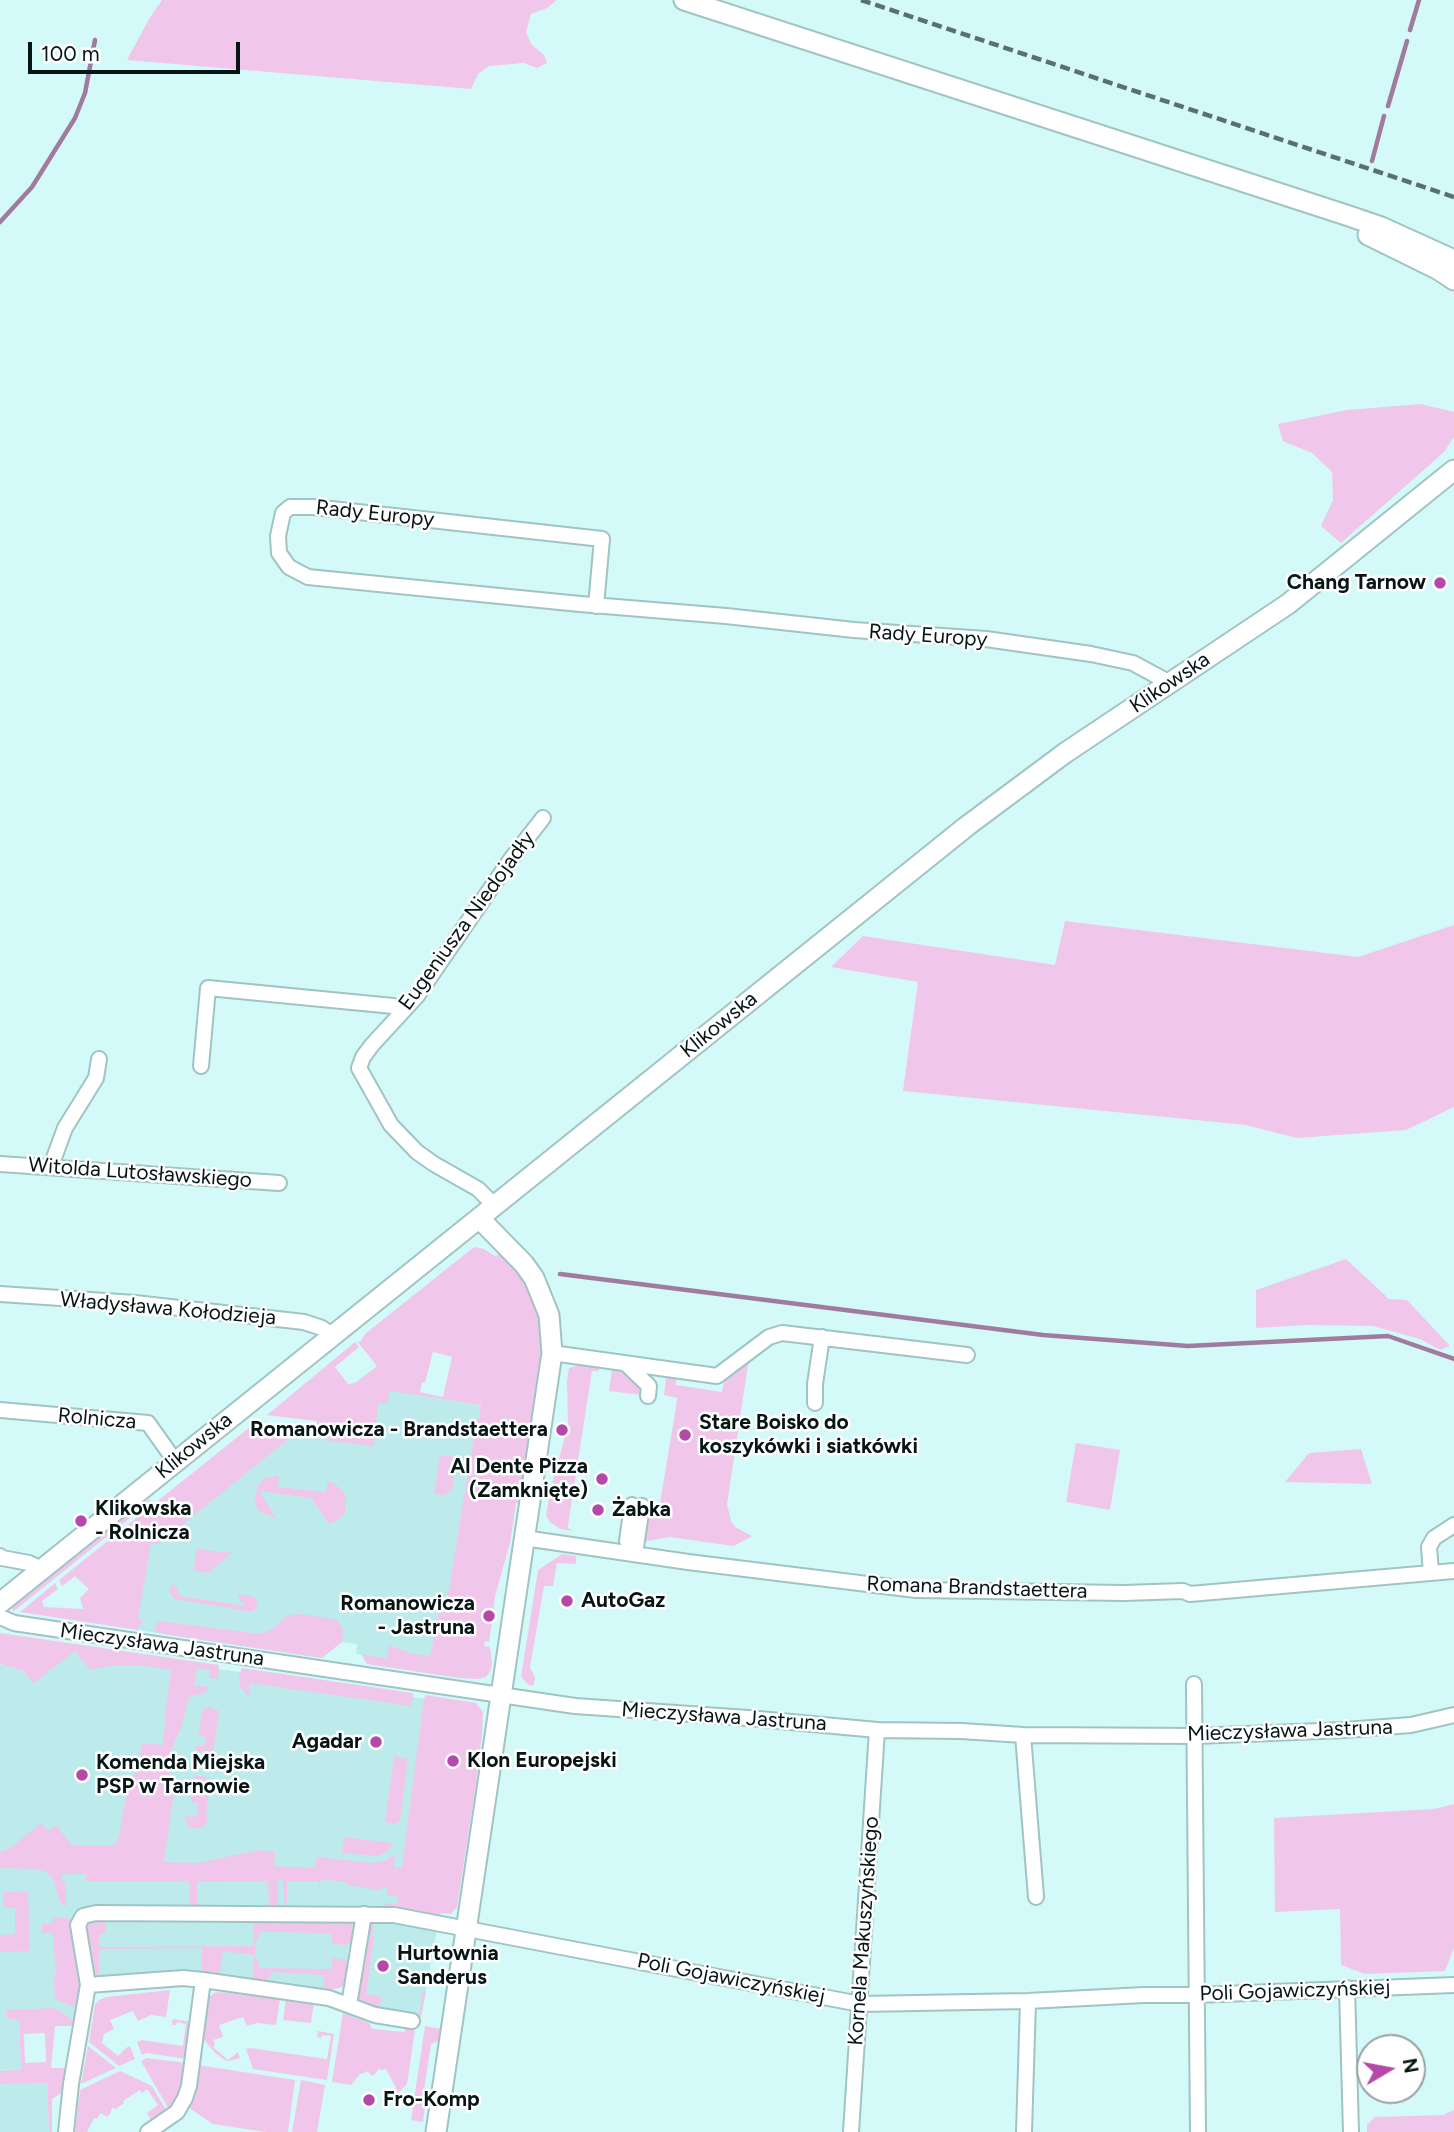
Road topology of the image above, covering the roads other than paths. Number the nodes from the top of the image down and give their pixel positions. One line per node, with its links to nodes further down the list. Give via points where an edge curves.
1 (684, 0): 2 (street)
2 (1309, 203): 3 (street); 4 (street)
3 (1454, 260)
4 (1454, 280)
5 (1454, 470): 7 (street, Klikowska, via 1288,604)
6 (596, 606): 6 (street, Rady Europy, via 308,577 289,567 279,553 283,513 290,507 313,507 602,539); 7 (street, Rady Europy, via 986,639 1133,663)
7 (1170, 683): 15 (street, Klikowska, via 974,821)
8 (543, 818): 9 (street, Eugeniusza Niedojadły)
9 (402, 1012): 11 (street, via 393,1006 208,988); 15 (street, Eugeniusza Niedojadły, via 372,1045 359,1068 399,1134 417,1152 478,1189)
10 (99, 1059): 13 (street, via 96,1077 65,1128)
11 (201, 1066)
12 (0, 1164): 13 (street, Witolda Lutosławskiego)
13 (51, 1166): 14 (street, Witolda Lutosławskiego)
14 (279, 1183)
15 (494, 1205): 16 (street, Klikowska)
16 (479, 1218): 18 (street, Klikowska); 20 (street, via 534,1278 549,1315)
17 (0, 1294): 18 (street, Władysława Kołodzieja, via 304,1322)
18 (332, 1335): 27 (street, Klikowska)
19 (822, 1337): 21 (street); 23 (street, via 782,1333 769,1337 717,1376); 24 (street)
20 (552, 1353): 22 (street); 30 (street)
21 (967, 1355)
22 (625, 1363): 23 (street); 23 (street, via 649,1386 652,1396 659,1375)
23 (655, 1368)
24 (815, 1403)
25 (0, 1410): 26 (street); 27 (street, Rolnicza, via 148,1423)
26 (0, 1417)
27 (175, 1461): 33 (street, Klikowska)
28 (637, 1505): 31 (street)
29 (1454, 1525): 35 (street, via 1429,1547)
30 (524, 1538): 31 (street, Romana Brandstaettera); 39 (street)
31 (630, 1554): 35 (street, Romana Brandstaettera, via 922,1590 1190,1594)
32 (0, 1556): 33 (street)
33 (41, 1569): 36 (street, Klikowska)
34 (1454, 1570): 35 (street, Romana Brandstaettera)
35 (1431, 1573)
36 (0, 1603)
37 (0, 1617): 39 (street, Mieczysława Jastruna, via 13,1623)
38 (1194, 1684): 43 (street)
39 (500, 1694): 41 (street, Mieczysława Jastruna, via 575,1706); 46 (street)
40 (1454, 1715): 43 (street, Mieczysława Jastruna, via 1411,1725)
41 (877, 1730): 42 (street, Mieczysława Jastruna); 53 (street, Kornela Makuszyńskiego)
42 (1023, 1735): 43 (street, Mieczysława Jastruna); 44 (street)
43 (1196, 1736): 51 (street)
44 (1036, 1897)
45 (364, 1914): 46 (street, Poli Gojawiczyńskiej); 48 (street, Poli Gojawiczyńskiej, via 89,1914 78,1925); 54 (street)
46 (466, 1929): 53 (street, Poli Gojawiczyńskiej); 58 (street)
47 (203, 1980): 48 (street); 54 (street, via 329,1997); 57 (street, via 186,2098 177,2112)
48 (88, 1985): 56 (street)
49 (1454, 1985): 50 (street, Poli Gojawiczyńskiej)
50 (1347, 1988): 51 (street, Poli Gojawiczyńskiej); 62 (street)
51 (1196, 1994): 52 (street, Poli Gojawiczyńskiej); 61 (street)
52 (1028, 2001): 53 (street, Poli Gojawiczyńskiej); 60 (street)
53 (860, 2004): 59 (street, Kornela Makuszyńskiego)
54 (349, 2005): 55 (street)
55 (412, 2021)
56 (66, 2132)
57 (148, 2132)
58 (436, 2132)
59 (851, 2132)
60 (1024, 2132)
61 (1198, 2132)
62 (1351, 2132)

